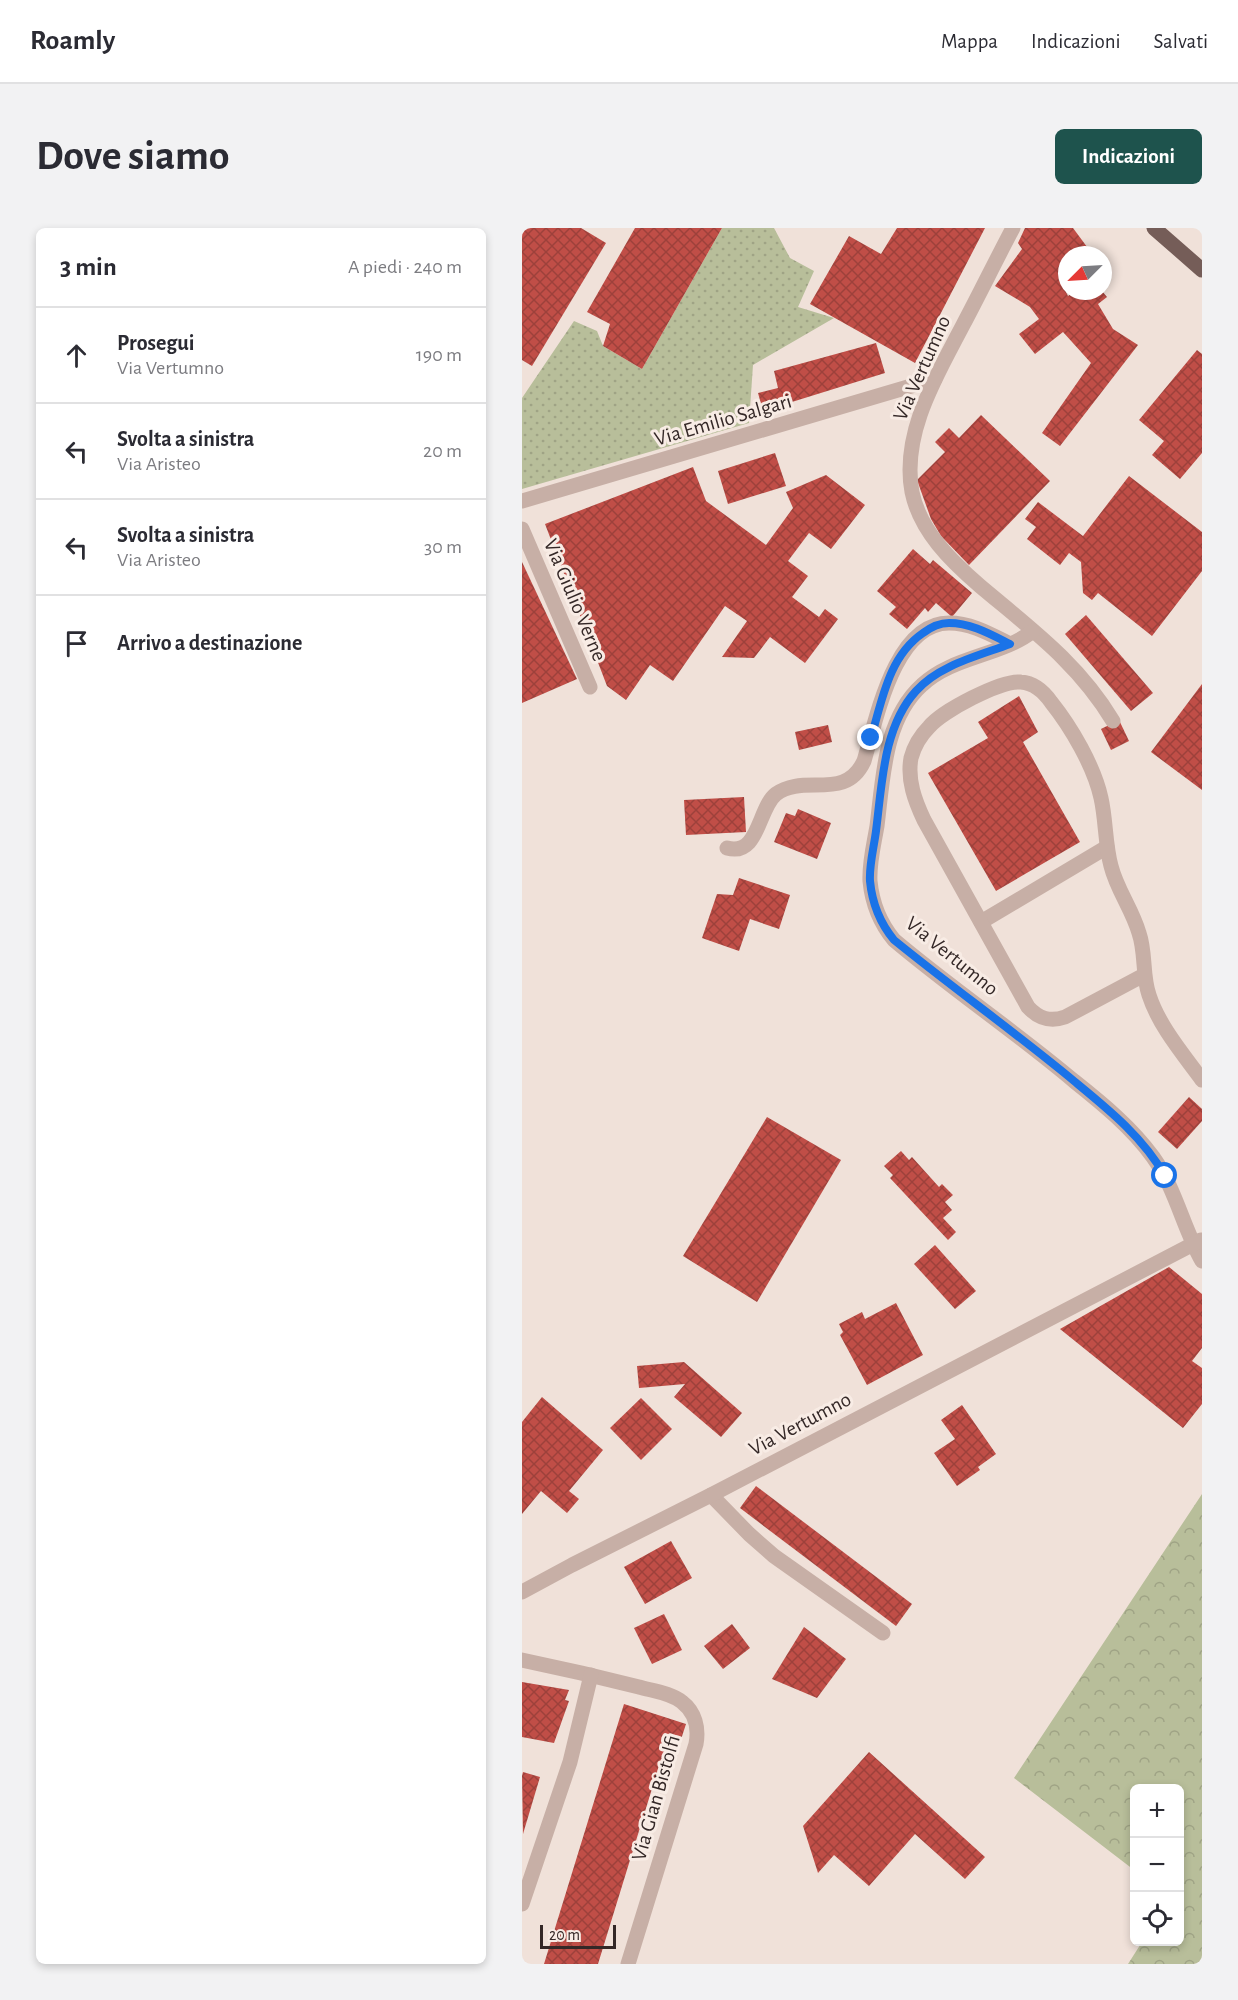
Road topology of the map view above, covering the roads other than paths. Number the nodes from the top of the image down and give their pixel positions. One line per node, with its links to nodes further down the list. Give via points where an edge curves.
1 (1013, 228): 4 (street, Via Vertumno)
2 (1155, 228): 3 (main road)
3 (1202, 270)
4 (935, 379): 5 (street, Via Emilio Salgari); 7 (street, Via Vertumno, via 920,416 911,455 912,492 917,506 942,550)
5 (522, 501)
6 (522, 529): 9 (street, Via Giulio Verne)
7 (1033, 631): 8 (street, Via Vertumno); 10 (street, Via Vertumno, via 1092,688)
8 (1010, 644): 12 (street, via 980,629 947,623 916,638 894,666 864,761 856,774 842,783 797,786 776,794 751,840 740,848); 16 (street, Via Vertumno, via 934,676 915,692 902,712 884,769 870,878 875,904 894,940 1059,1068 1138,1138 1160,1167)
9 (590, 687)
10 (1113, 721)
11 (1107, 847): 13 (street); 13 (street, via 1102,800 1090,767 1045,694 1028,683 1012,682 946,712 929,726 911,758 912,789 924,820); 14 (street, via 1114,876 1139,933)
12 (727, 848)
13 (981, 922): 14 (street, via 1023,1002 1041,1018 1065,1017)
14 (1144, 975): 15 (street, via 1149,997)
15 (1202, 1080)
16 (1198, 1242): 17 (street); 18 (street, Via Vertumno)
17 (1202, 1261)
18 (711, 1495): 19 (street, Via Vertumno); 20 (street, via 765,1549)
19 (522, 1592)
20 (883, 1633)
21 (522, 1660): 22 (street, Via Gian Bistolfi)
22 (591, 1675): 23 (street, via 570,1762); 24 (street, Via Gian Bistolfi, via 678,1699 689,1709 698,1731)
23 (522, 1905)
24 (628, 1964)

